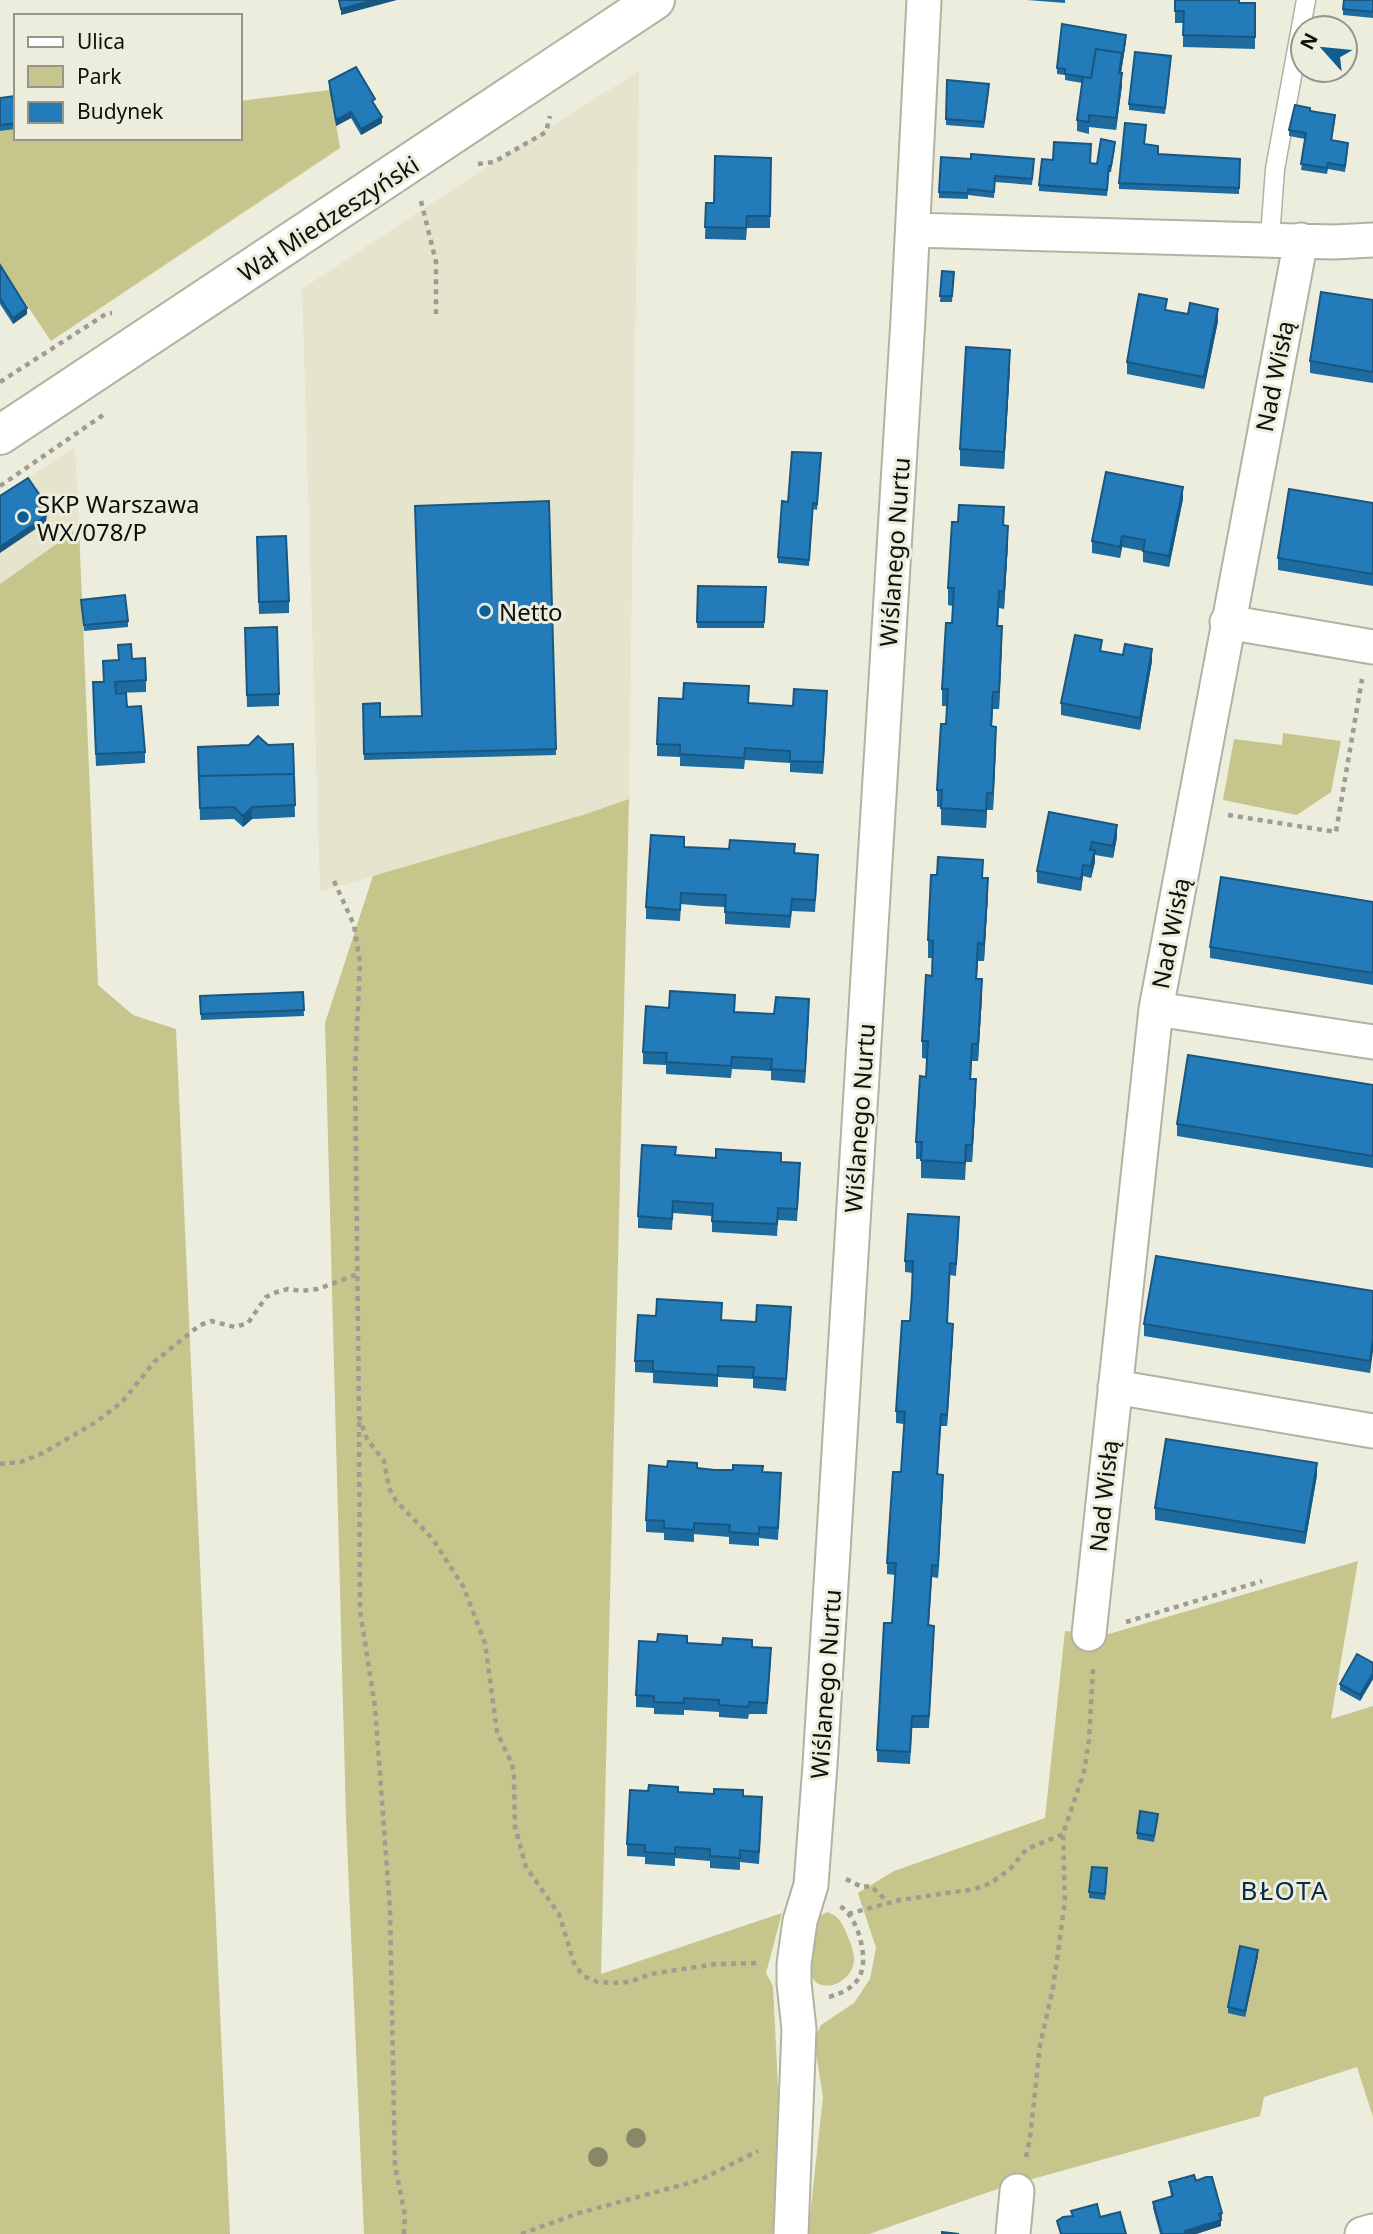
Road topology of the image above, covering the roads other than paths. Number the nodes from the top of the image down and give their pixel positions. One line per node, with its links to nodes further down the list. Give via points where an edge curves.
1 (655, 0): 7 (main road, Wał Miedzeszyński)
2 (924, 0): 4 (street, Wiślanego Nurtu)
3 (1306, 0): 5 (lane, via 1275,169)
4 (913, 230): 5 (street); 17 (street, Wiślanego Nurtu, via 826,1880 800,1921 794,1974 799,2029)
5 (1286, 239): 6 (street); 8 (street, Nad Wisłą)
6 (1373, 240)
7 (0, 435)
8 (1227, 622): 9 (street); 10 (street, Nad Wisłą)
9 (1370, 647)
10 (1156, 1009): 11 (street); 12 (street, Nad Wisłą)
11 (1373, 1042)
12 (1115, 1387): 13 (street); 14 (street, Nad Wisłą)
13 (1373, 1431)
14 (1089, 1634)
15 (1017, 2192): 18 (street)
16 (1373, 2231): 19 (street)
17 (791, 2234)
18 (1013, 2234)
19 (1362, 2234)

